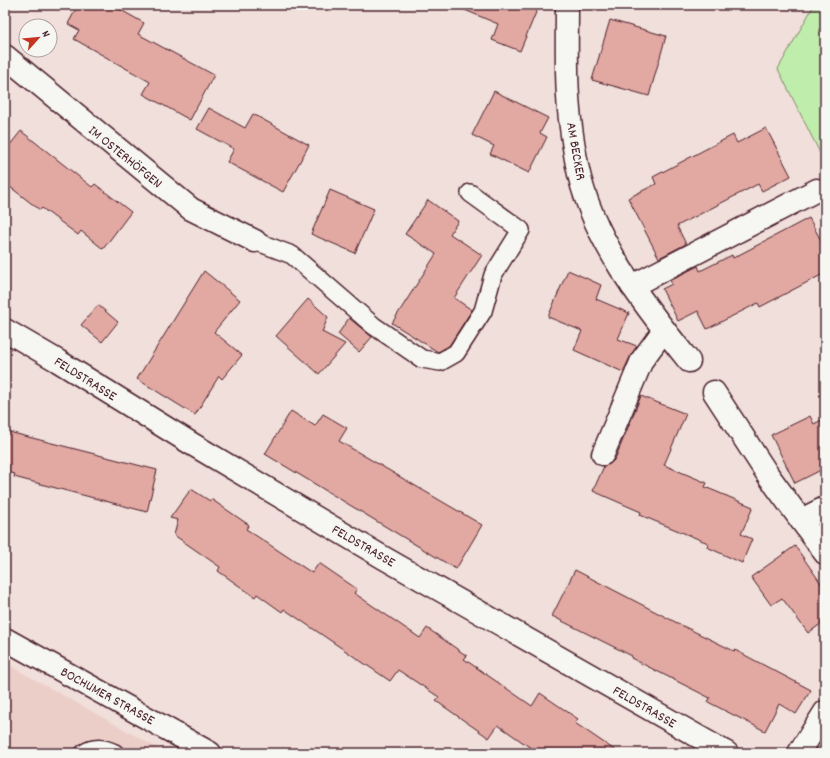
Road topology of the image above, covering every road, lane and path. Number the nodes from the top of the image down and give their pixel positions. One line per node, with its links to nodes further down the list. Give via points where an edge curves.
1 (567, 5): 6 (street, AM BECKER, via 568,96 577,166 588,205 604,240)
2 (5, 56): 5 (street, IM OSTERHÖFGEN, via 191,209)
3 (817, 190): 6 (street)
4 (470, 193): 5 (lane, via 521,230 492,275 483,311 456,353 440,362 422,359 374,326 292,255)
5 (255, 241)
6 (632, 286): 8 (street, AM BECKER)
7 (5, 330): 20 (street, FELDSTRASSE, via 377,554)
8 (664, 330): 9 (street, AM BECKER); 11 (street, via 642,360)
9 (689, 361)
10 (714, 392): 13 (street)
11 (603, 454)
12 (825, 508): 13 (street)
13 (801, 520): 14 (street)
14 (825, 553)
15 (5, 639): 19 (street, BOCHUMER STRASSE)
16 (825, 712): 21 (street)
17 (84, 753): 18 (lane, via 93,748 107,749)
18 (115, 753)
19 (210, 753)
20 (727, 753)
21 (799, 753)

